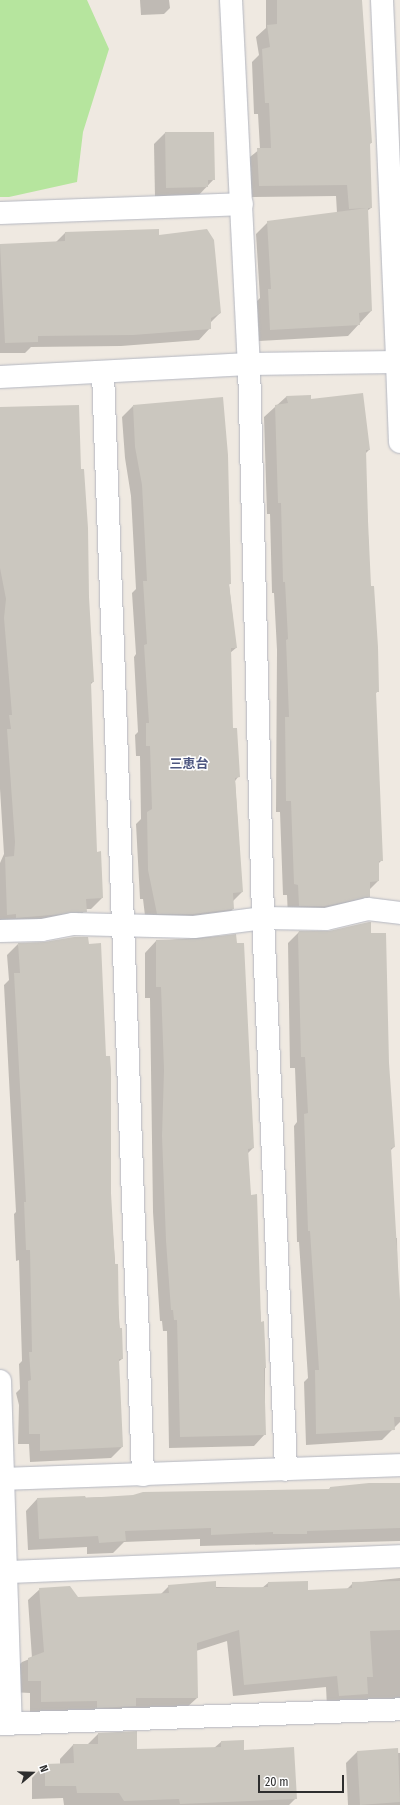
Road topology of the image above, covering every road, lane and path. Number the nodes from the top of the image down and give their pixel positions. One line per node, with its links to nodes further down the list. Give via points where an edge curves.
1 (231, 0): 3 (street)
2 (382, 0): 5 (street)
3 (242, 204): 4 (street); 6 (street)
4 (0, 213)
5 (397, 362): 6 (street); 9 (street)
6 (249, 364): 7 (street); 11 (street)
7 (103, 373): 8 (street); 12 (street)
8 (0, 377)
9 (400, 442)
10 (400, 913): 11 (street, via 368,909 326,919)
11 (263, 918): 12 (street, via 194,927); 16 (street)
12 (125, 924): 13 (street, via 73,924 42,930); 17 (street)
13 (0, 931)
14 (0, 1381): 18 (street)
15 (400, 1465): 16 (street)
16 (286, 1470): 17 (street)
17 (143, 1474): 18 (street)
18 (2, 1479): 20 (street)
19 (400, 1556): 20 (street)
20 (8, 1572): 22 (street)
21 (400, 1709): 22 (street)
22 (6, 1724)

